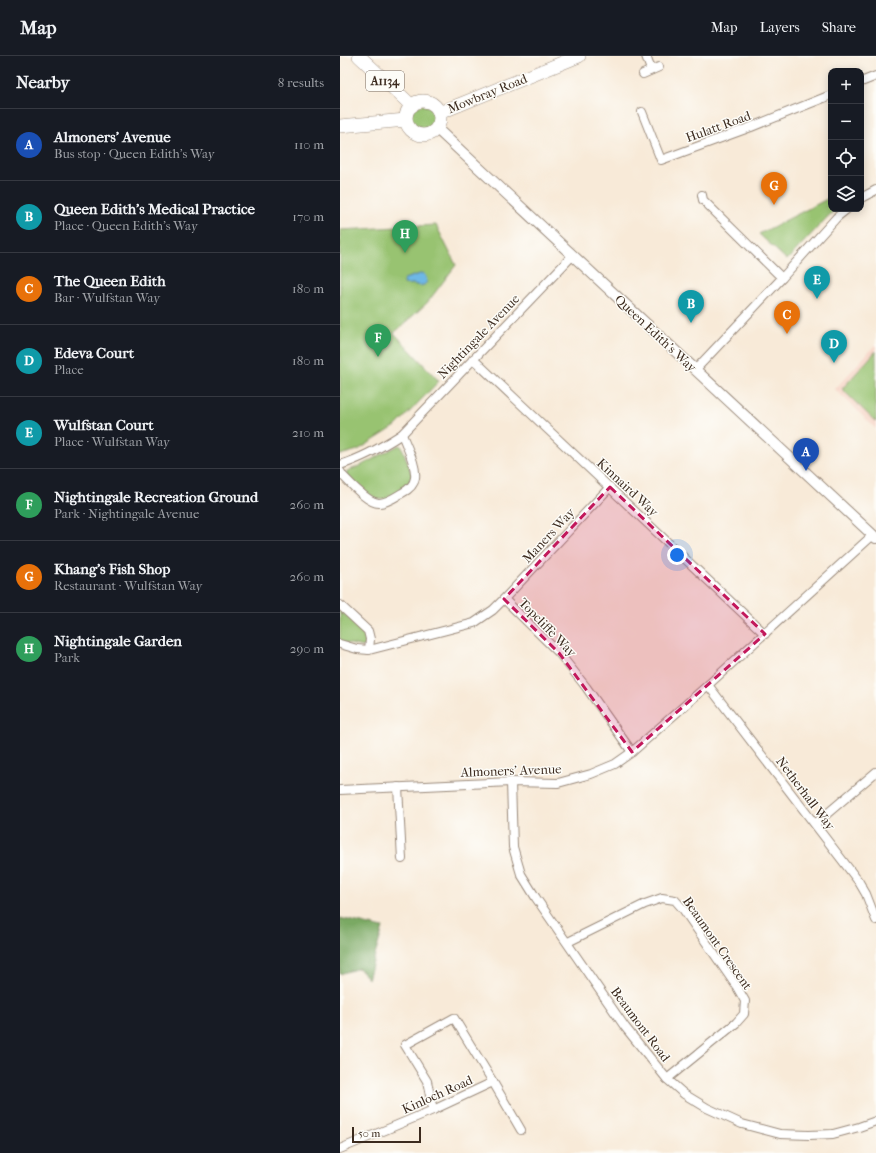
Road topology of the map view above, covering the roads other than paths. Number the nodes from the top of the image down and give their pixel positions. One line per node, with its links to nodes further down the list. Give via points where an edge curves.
1 (359, 56): 8 (main road, A1134)
2 (579, 56): 9 (main road, Mowbray Road)
3 (646, 56): 4 (street)
4 (651, 71)
5 (876, 76): 6 (street)
6 (864, 81)
7 (828, 96): 10 (street, Hulatt Road, via 661,160)
8 (412, 106): 9 (main road, A1134, via 426,101); 11 (main road, A1134)
9 (439, 112): 13 (main road, via 440,121)
10 (642, 112)
11 (406, 120): 12 (main road); 13 (main road, via 416,133 429,133)
12 (340, 126)
13 (436, 128): 18 (street, Queen Edith's Way)
14 (876, 190): 16 (street)
15 (702, 195): 19 (street, via 703,200)
16 (864, 196)
17 (843, 212): 19 (street)
18 (573, 255): 20 (street, Nightingale Avenue); 21 (street, Queen Edith's Way)
19 (782, 278): 21 (street)
20 (473, 359): 22 (street, Nightingale Avenue); 25 (street, Kinnaird Way)
21 (696, 369): 26 (street, Queen Edith's Way)
22 (402, 434): 23 (street, Nightingale Avenue, via 363,457); 24 (street, via 415,470 412,486 404,492 388,501 379,503 369,500)
23 (340, 465)
24 (340, 472)
25 (610, 487): 27 (street, Maners Way); 29 (street, Kinnaird Way)
26 (874, 537): 29 (street, Almoners' Avenue)
27 (504, 599): 31 (street, Topcliffe Way, via 474,623); 33 (street, Topcliffe Way, via 558,653 586,687)
28 (340, 605): 31 (street, via 368,631)
29 (766, 634): 32 (street, Almoners' Avenue)
30 (340, 644): 31 (street, Topcliffe Way)
31 (369, 650)
32 (708, 686): 33 (street, Almoners' Avenue); 38 (street, Netherhall Way)
33 (632, 752): 35 (street, Almoners' Avenue, via 615,764 558,783)
34 (876, 772): 38 (street)
35 (511, 782): 36 (street, Almoners' Avenue); 41 (street, Beaumont Road, via 513,847 521,874)
36 (398, 787): 37 (street, Almoners' Avenue); 39 (street)
37 (340, 790)
38 (815, 824): 40 (street, Netherhall Way, via 859,882)
39 (402, 859)
40 (876, 920)
41 (568, 942): 42 (street, Beaumont Road, via 626,1027); 42 (street, Beaumont Crescent, via 662,898 675,900 683,909 745,1001 744,1014)
42 (667, 1078): 45 (street, Beaumont Road, via 684,1094 707,1108 742,1124 780,1134 833,1134)
43 (493, 1082): 44 (street, Kinloch Road); 44 (street, via 454,1018 405,1045 427,1081); 46 (street, Kinloch Road)
44 (433, 1110): 47 (street, Kinloch Road)
45 (876, 1121)
46 (521, 1130)
47 (340, 1149)

